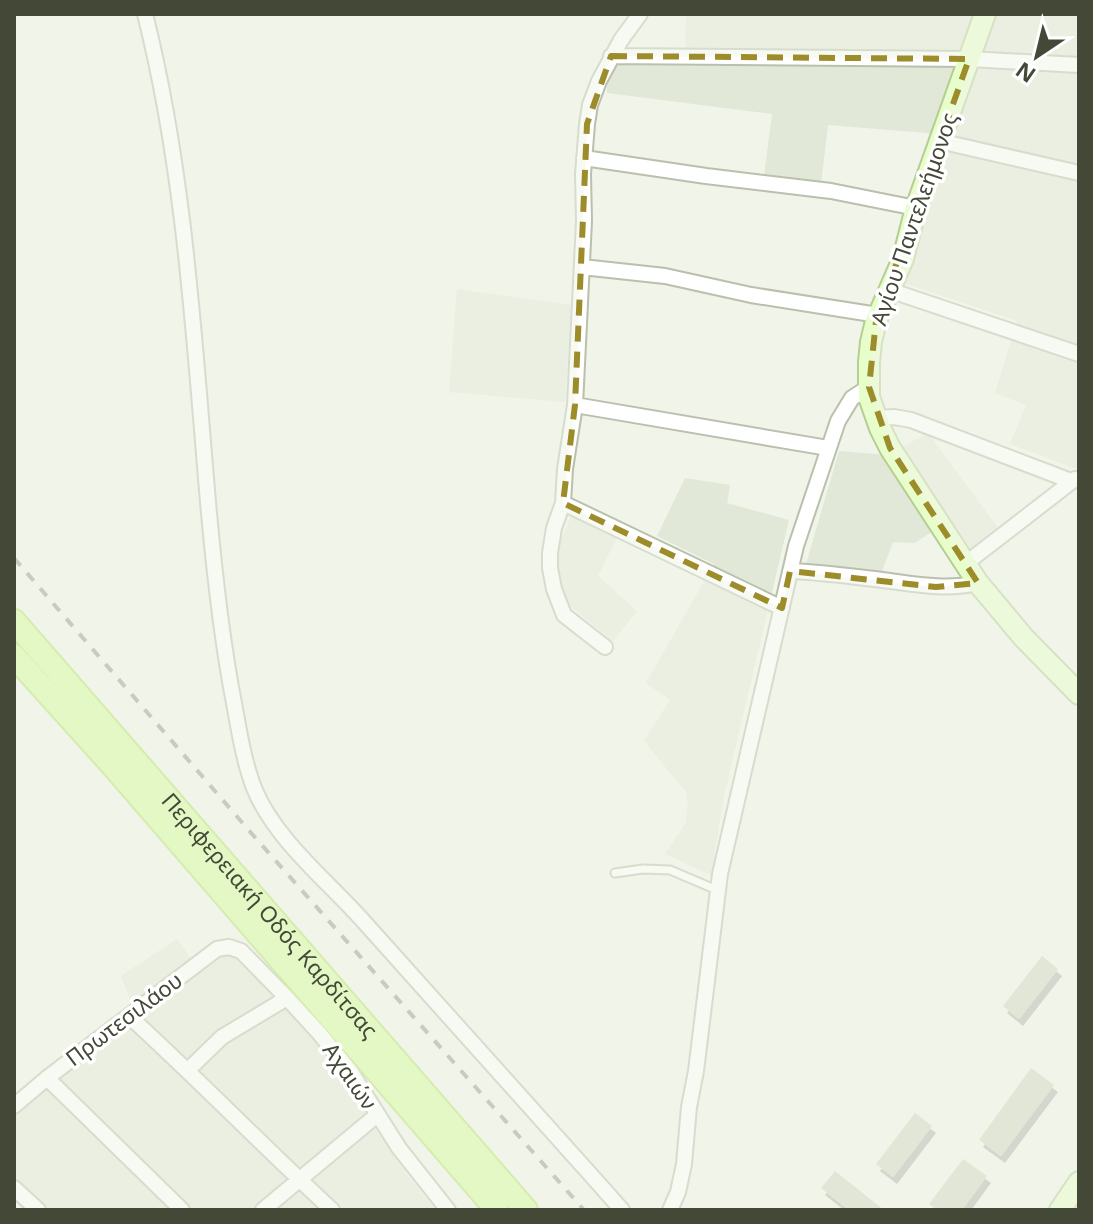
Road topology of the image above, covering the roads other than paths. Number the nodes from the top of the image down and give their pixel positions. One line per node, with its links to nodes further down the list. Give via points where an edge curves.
1 (145, 14): 48 (street, via 170,130 224,650 254,788 290,844)
2 (640, 14): 4 (street)
3 (985, 14): 5 (street, Αγίου Παντελεήμονος)
4 (611, 56): 5 (street); 8 (street, via 590,105)
5 (969, 59): 6 (street); 7 (street, Αγίου Παντελεήμονος)
6 (1079, 65)
7 (939, 141): 9 (street); 10 (street, Αγίου Παντελεήμονος)
8 (584, 158): 10 (street, via 831,191); 11 (street)
9 (1079, 173)
10 (916, 208): 12 (street, Αγίου Παντελεήμονος)
11 (582, 267): 13 (street, via 665,276); 16 (street)
12 (889, 290): 13 (street, Αγίου Παντελεήμονος); 14 (street)
13 (878, 315): 15 (street, Αγίου Παντελεήμονος)
14 (1077, 348)
15 (869, 387): 17 (street, Αγίου Παντελεήμονος); 18 (street, via 847,404)
16 (575, 405): 18 (street); 20 (street)
17 (876, 418): 19 (street, via 911,420); 21 (street, Αγίου Παντελεήμονος)
18 (828, 448): 22 (street)
19 (1075, 479): 21 (street)
20 (563, 503): 24 (street); 26 (street, via 550,553 554,589 564,615)
21 (965, 564): 23 (street, Αγίου Παντελεήμονος)
22 (790, 571): 23 (street, via 936,587); 24 (street)
23 (978, 583): 28 (street, Αγίου Παντελεήμονος)
24 (782, 608): 30 (street)
25 (14, 621): 47 (main road, Περιφερειακή Οδός Καρδίτσας)
26 (605, 647)
27 (14, 656): 46 (main road, Περιφερειακή Οδός Καρδίτσας)
28 (1079, 694)
29 (615, 873): 30 (lane, via 670,870)
30 (717, 890): 49 (street, via 684,1164)
31 (241, 951): 32 (street, Αχαιών); 33 (street, Πρωτεσιλάου, via 217,949)
32 (287, 998): 34 (street, via 222,1037); 37 (street, Αχαιών, via 351,1072)
33 (129, 1016): 34 (street); 35 (street, Πρωτεσιλάου)
34 (188, 1070): 38 (street)
35 (47, 1078): 36 (street, Πρωτεσιλάου); 42 (street)
36 (14, 1106)
37 (377, 1115): 38 (street); 45 (street, Αχαιών)
38 (299, 1180): 43 (street); 44 (street)
39 (1079, 1182): 50 (street)
40 (14, 1188): 41 (street)
41 (38, 1210)
42 (182, 1210)
43 (263, 1210)
44 (332, 1210)
45 (448, 1210)
46 (497, 1210)
47 (526, 1210)
48 (622, 1210)
49 (670, 1210)
50 (1060, 1210)

